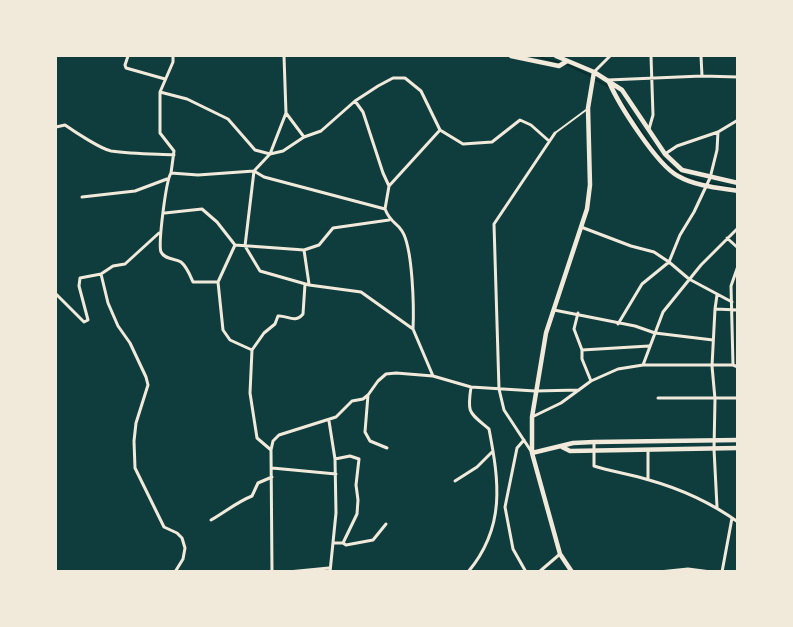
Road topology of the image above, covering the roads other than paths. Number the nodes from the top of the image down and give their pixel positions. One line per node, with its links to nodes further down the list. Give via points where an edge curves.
1 (128, 56): 14 (street, via 126,68)
2 (173, 56): 14 (street)
3 (284, 56): 19 (street)
4 (511, 56): 9 (main road, via 558,66)
5 (556, 56): 9 (main road)
6 (610, 56): 10 (street)
7 (651, 56): 13 (street)
8 (701, 56): 11 (street)
9 (568, 58): 10 (main road)
10 (594, 72): 15 (main road); 18 (main road)
11 (702, 76): 12 (street); 13 (street)
12 (738, 77)
13 (653, 78): 15 (street); 22 (street)
14 (165, 79): 16 (street)
15 (608, 80): 22 (main road, via 622,90); 36 (main road, via 652,152 676,175)
16 (160, 92): 28 (street, via 187,99 228,119 255,150); 30 (street, via 160,133)
17 (355, 102): 23 (street, via 393,78 405,78 421,91); 26 (street, via 321,131); 37 (street, via 363,112)
18 (588, 108): 25 (street); 43 (main road, via 590,185)
19 (286, 113): 26 (street); 28 (street)
20 (738, 120): 24 (street)
21 (56, 127): 30 (street, via 65,125 109,150)
22 (649, 129): 29 (main road)
23 (440, 130): 27 (street, via 463,144 478,144 492,142 520,120); 37 (street)
24 (718, 132): 29 (street); 33 (street)
25 (555, 133): 27 (street)
26 (304, 137): 28 (street, via 283,151)
27 (549, 141): 79 (street, via 494,224)
28 (270, 154): 31 (street)
29 (664, 154): 33 (main road, via 682,170)
30 (174, 155): 32 (street)
31 (254, 171): 32 (street); 40 (street); 48 (street)
32 (171, 173): 34 (street)
33 (710, 178): 35 (main road); 36 (street)
34 (167, 179): 39 (street, via 135,191); 41 (street)
35 (738, 183)
36 (706, 185): 38 (main road); 51 (street)
37 (389, 186): 40 (street)
38 (738, 191)
39 (82, 197)
40 (385, 209): 42 (street)
41 (165, 213): 45 (street); 47 (street, via 202,209)
42 (390, 220): 50 (street, via 333,228 320,245); 66 (street, via 402,230 407,247)
43 (580, 226): 51 (street, via 654,252); 60 (main road)
44 (738, 228): 46 (street)
45 (160, 232): 53 (street, via 125,264); 55 (street, via 161,251 180,261 194,282)
46 (727, 238): 49 (street); 54 (street)
47 (235, 245): 48 (street); 55 (street)
48 (245, 246): 50 (street); 56 (street, via 260,272)
49 (738, 248)
50 (304, 250): 56 (street)
51 (669, 262): 54 (street); 65 (street, via 642,284)
52 (738, 266): 59 (street, via 731,286)
53 (101, 274): 57 (street, via 80,278 88,320 84,322); 116 (street, via 108,303 148,385 136,423 135,468 164,527 182,538 183,559)
54 (689, 279): 58 (street); 67 (street, via 663,312)
55 (218, 282): 70 (street, via 222,330 230,340)
56 (307, 284): 66 (street, via 361,292); 70 (street, via 303,314 292,319 278,315)
57 (56, 294)
58 (717, 295): 59 (street); 61 (street)
59 (732, 302): 62 (street)
60 (554, 309): 64 (street); 81 (main road)
61 (714, 309): 62 (street); 68 (street)
62 (732, 309): 63 (street); 73 (street)
63 (738, 310)
64 (578, 313): 65 (street); 71 (street, via 574,329)
65 (618, 324): 67 (street)
66 (413, 329): 76 (street)
67 (655, 333): 68 (street); 69 (street)
68 (714, 340): 74 (street)
69 (649, 346): 71 (street); 72 (street)
70 (252, 350): 96 (street, via 250,393 256,438)
71 (582, 350): 77 (street)
72 (643, 365): 74 (street); 77 (street, via 618,369)
73 (733, 365): 74 (street); 75 (street)
74 (712, 366): 85 (street)
75 (738, 367)
76 (434, 376): 78 (street); 82 (street, via 386,374)
77 (591, 381): 80 (street)
78 (471, 387): 79 (street); 99 (street, via 468,408 489,429)
79 (499, 389): 81 (street); 88 (street, via 504,410)
80 (579, 390): 81 (street); 86 (street)
81 (535, 391): 86 (main road)
82 (368, 395): 87 (street, via 352,401); 93 (street, via 365,432 370,441)
83 (658, 398): 85 (street)
84 (738, 398): 85 (street)
85 (716, 399): 90 (street)
86 (532, 417): 100 (main road)
87 (328, 421): 96 (street, via 279,435); 101 (street)
88 (524, 440): 100 (street); 122 (street, via 518,448 505,507 513,549)
89 (738, 440): 90 (main road)
90 (715, 441): 91 (main road); 94 (street)
91 (594, 442): 92 (main road); 97 (street)
92 (562, 447): 97 (main road, via 570,451); 100 (main road)
93 (387, 448)
94 (714, 448): 95 (main road); 98 (main road); 107 (street)
95 (738, 448)
96 (271, 450): 102 (street)
97 (595, 450): 98 (main road); 105 (street, via 594,466)
98 (648, 450): 105 (street)
99 (494, 451): 106 (street); 121 (street, via 497,507 490,534)
100 (532, 453): 114 (main road)
101 (335, 459): 103 (street); 113 (street, via 359,459 357,514)
102 (272, 468): 103 (street); 104 (street)
103 (336, 474): 112 (street)
104 (272, 477): 109 (street, via 258,483 252,496); 119 (street)
105 (648, 479): 107 (street)
106 (455, 481)
107 (717, 507): 108 (street)
108 (732, 518): 110 (street); 127 (street)
109 (211, 520)
110 (738, 522)
111 (386, 524): 113 (street, via 373,540)
112 (332, 543): 113 (street); 115 (street)
113 (344, 543)
114 (560, 554): 123 (street); 124 (main road)
115 (330, 570): 120 (street)
116 (175, 572)
117 (198, 572): 118 (street)
118 (230, 572)
119 (272, 572)
120 (288, 572)
121 (468, 572)
122 (526, 572)
123 (539, 572)
124 (572, 572)
125 (658, 572): 126 (street)
126 (711, 572)
127 (722, 572)

